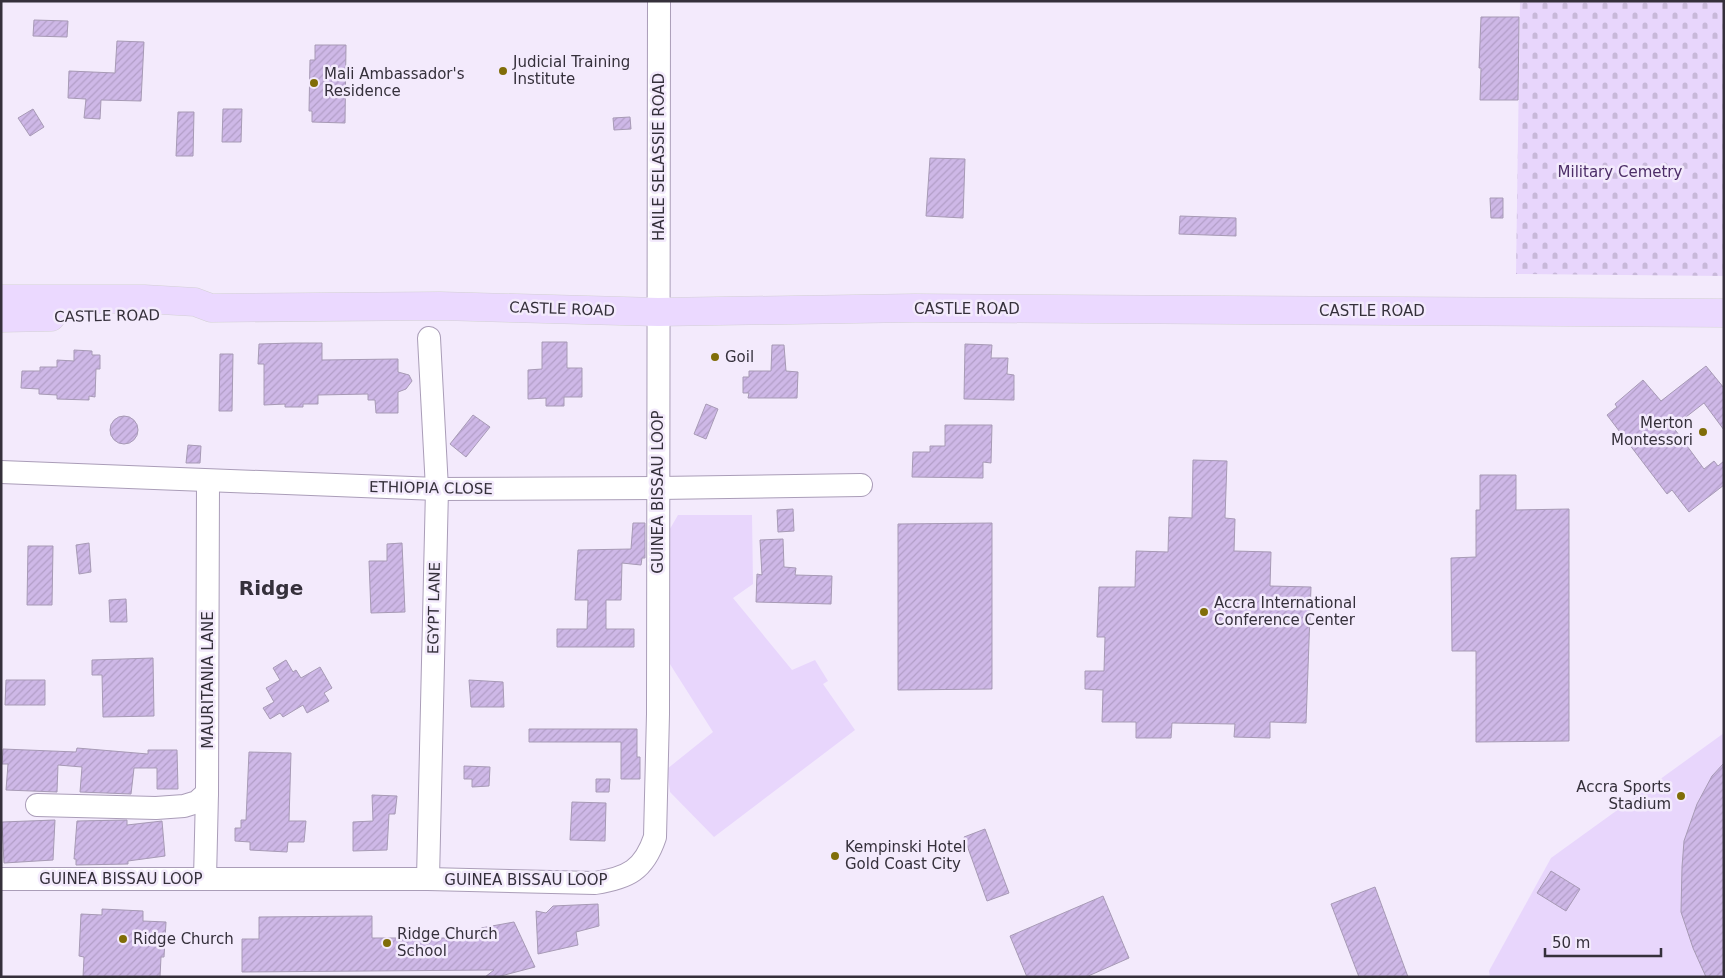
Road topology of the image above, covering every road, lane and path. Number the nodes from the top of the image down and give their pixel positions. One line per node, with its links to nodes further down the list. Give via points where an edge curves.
1 (659, 1): 4 (street, HAILE SELASSIE ROAD)
2 (1, 299): 3 (main road, CASTLE ROAD, via 144,299 195,302)
3 (211, 308): 4 (main road, CASTLE ROAD, via 440,306); 6 (main road, CASTLE ROAD, via 197,314)
4 (658, 312): 5 (main road, CASTLE ROAD, via 915,308); 11 (street, GUINEA BISSAU LOOP)
5 (1724, 313)
6 (1, 318)
7 (429, 338): 12 (street, EGYPT LANE)
8 (1, 472): 9 (street, ETHIOPIA CLOSE)
9 (208, 481): 12 (street, ETHIOPIA CLOSE); 13 (street, MAURITANIA LANE)
10 (861, 485): 11 (street, ETHIOPIA CLOSE)
11 (658, 488): 12 (street, ETHIOPIA CLOSE); 17 (street, GUINEA BISSAU LOOP, via 658,714 655,837 651,849 631,872 616,880 602,882)
12 (437, 489): 17 (street, EGYPT LANE)
13 (208, 793): 14 (street, via 184,806 156,808); 16 (street, MAURITANIA LANE)
14 (37, 805)
15 (1, 879): 16 (street, GUINEA BISSAU LOOP)
16 (205, 879): 17 (street, GUINEA BISSAU LOOP)
17 (428, 879)

